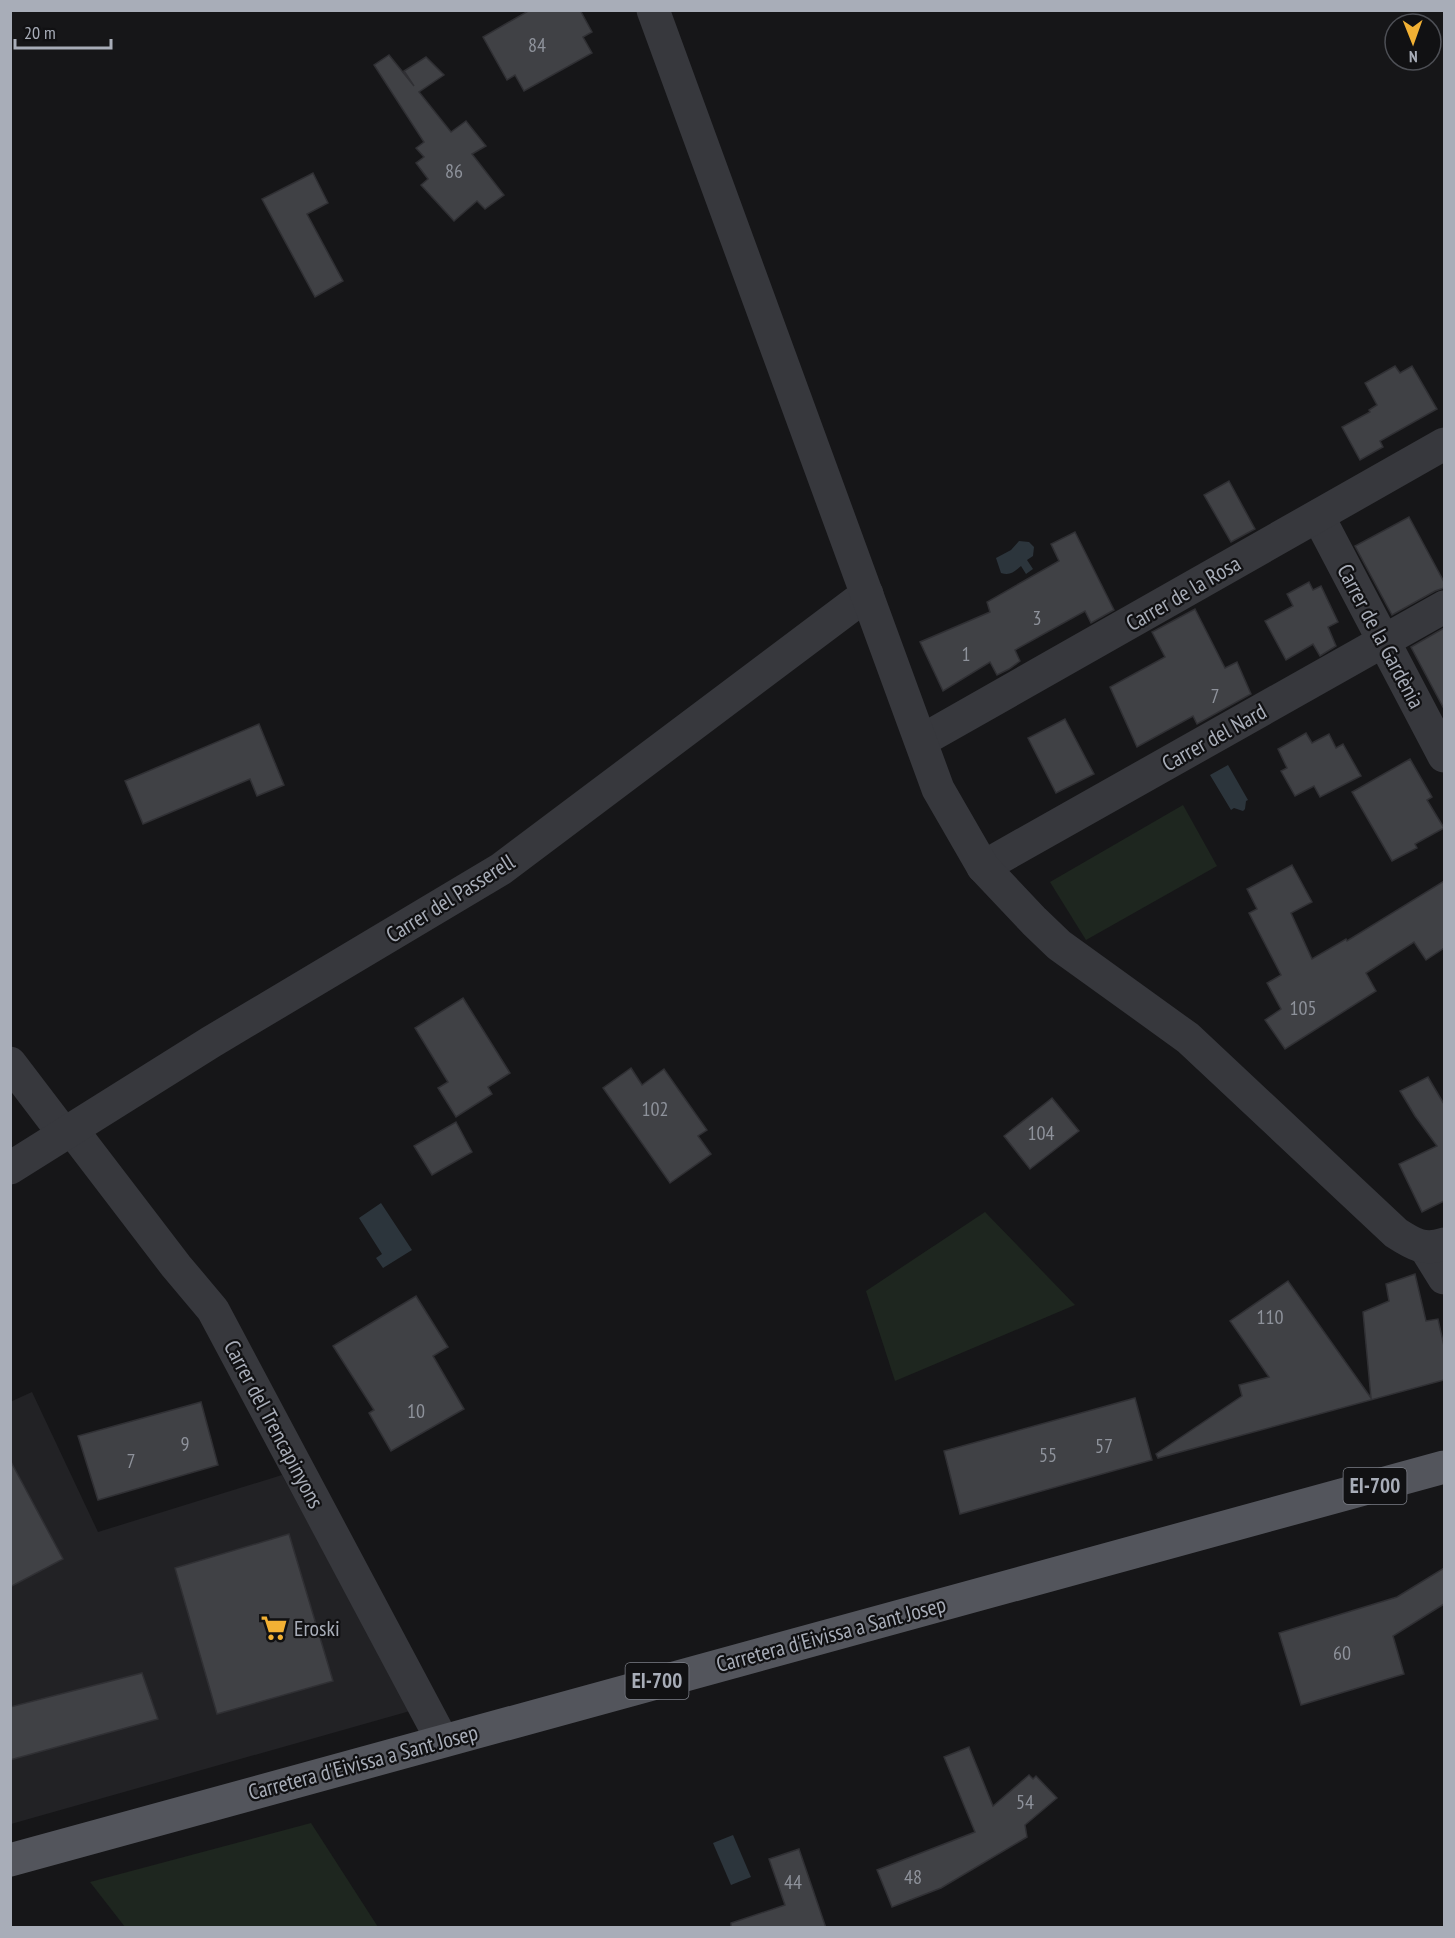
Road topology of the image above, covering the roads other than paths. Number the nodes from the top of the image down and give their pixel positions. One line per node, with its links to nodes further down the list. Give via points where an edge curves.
1 (653, 10): 4 (street)
2 (1444, 444): 3 (street, Carrer de la Rosa)
3 (1318, 516): 6 (street, Carrer de la Gardènia); 7 (street, Carrer de la Rosa)
4 (867, 594): 7 (street); 11 (street, Carrer del Passerell, via 501,869)
5 (1444, 607): 6 (street, Carrer del Nard)
6 (1385, 642): 8 (street, Carrer de la Gardènia); 9 (street, Carrer del Nard)
7 (921, 741): 9 (street, via 938,789)
8 (1444, 756)
9 (983, 867): 13 (street, via 1059,945 1188,1038 1396,1233 1413,1245)
10 (10, 1063): 11 (street, Carrer del Trencapinyons)
11 (68, 1132): 12 (street, Carrer del Passerell); 16 (street, Carrer del Trencapinyons, via 213,1310)
12 (10, 1168)
13 (1435, 1246): 14 (street)
14 (1444, 1278)
15 (1444, 1467): 16 (main road, Carretera d'Eivissa a Sant Josep / EI-700)
16 (442, 1740): 17 (main road, Carretera d'Eivissa a Sant Josep / EI-700)
17 (10, 1860)

